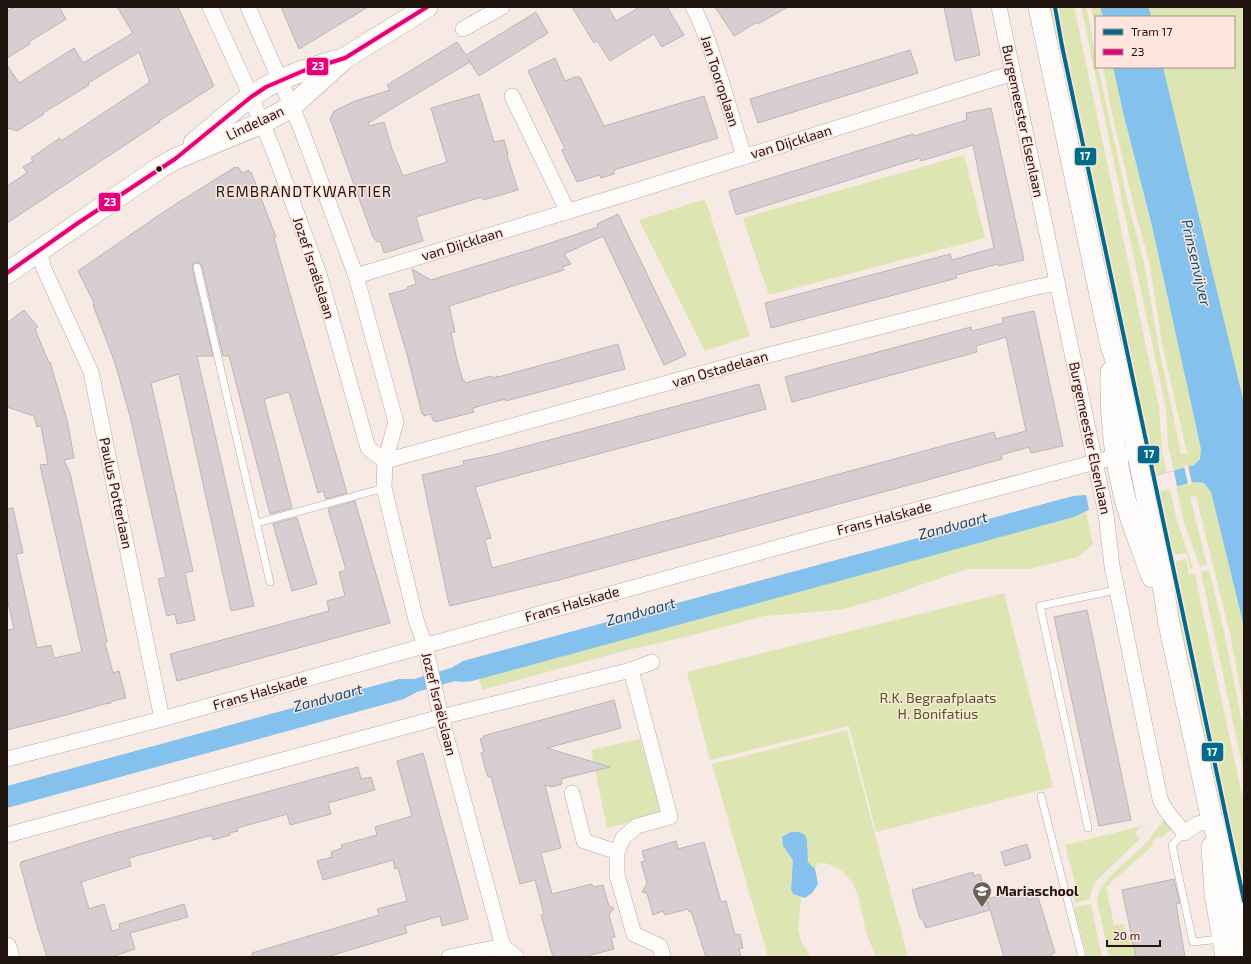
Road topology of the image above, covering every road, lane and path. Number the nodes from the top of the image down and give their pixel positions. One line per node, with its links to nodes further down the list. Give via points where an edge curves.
1 (210, 7): 13 (street, Jozef Israëlslaan)
2 (248, 7): 11 (street, Jozef Israëlslaan)
3 (427, 7): 9 (main road, Lindelaan)
4 (502, 7): 8 (street)
5 (693, 7): 16 (street, Jan Tooroplaan, via 712,53)
6 (999, 7): 10 (street, Burgemeester Elsenlaan)
7 (1040, 7): 24 (main road, Burgemeester Elsenlaan)
8 (464, 29)
9 (345, 58): 11 (main road, Lindelaan); 14 (main road, Lindelaan)
10 (1013, 73): 16 (street, van Dijcklaan); 23 (street, Burgemeester Elsenlaan)
11 (280, 80): 13 (main road, Lindelaan); 14 (street, Jozef Israëlslaan)
12 (512, 96): 18 (street)
13 (251, 97): 15 (street, Jozef Israëlslaan); 17 (main road, Lindelaan)
14 (291, 107): 15 (main road, Lindelaan); 22 (street, Jozef Israëlslaan)
15 (262, 123): 17 (main road, Lindelaan); 27 (street, Jozef Israëlslaan, via 319,274 368,448)
16 (744, 157): 18 (street, van Dijcklaan)
17 (175, 159): 19 (main road, Lindelaan, via 91,215)
18 (568, 212): 22 (street, van Dijcklaan)
19 (41, 260): 21 (main road, Lindelaan); 38 (street, Paulus Potterlaan, via 91,372)
20 (197, 267): 30 (lane)
21 (7, 273)
22 (356, 276): 27 (street, Jozef Israëlslaan, via 396,422)
23 (1057, 282): 27 (street, van Ostadelaan, via 765,356); 28 (street, Burgemeester Elsenlaan)
24 (1111, 346): 25 (main road, Burgemeester Elsenlaan, via 1124,385); 26 (main road, Burgemeester Elsenlaan)
25 (1138, 451): 26 (street, Frans Halskade); 33 (main road, Burgemeester Elsenlaan)
26 (1117, 457): 28 (street, Frans Halskade); 33 (main road, Burgemeester Elsenlaan, via 1124,493)
27 (385, 461): 29 (street, Jozef Israëlslaan)
28 (1095, 462): 32 (street, Burgemeester Elsenlaan); 34 (street, Frans Halskade, via 815,537)
29 (384, 488): 30 (lane); 34 (street, Jozef Israëlslaan, via 416,620)
30 (257, 523): 31 (lane)
31 (270, 582)
32 (1116, 590): 43 (lane, via 1040,606); 44 (street, Burgemeester Elsenlaan, via 1160,799 1168,814)
33 (1169, 624): 42 (main road, Burgemeester Elsenlaan)
34 (426, 649): 37 (street, Jozef Israëlslaan); 38 (street, Frans Halskade)
35 (652, 662): 36 (street)
36 (631, 670): 37 (street); 46 (street, via 670,817 637,826 623,838)
37 (441, 717): 45 (street); 49 (street, Jozef Israëlslaan)
38 (162, 719): 39 (street, Frans Halskade)
39 (7, 759)
40 (572, 793): 46 (street, via 584,841)
41 (1041, 796): 54 (lane)
42 (1212, 820): 44 (street, via 1197,824); 48 (main road, Burgemeester Elsenlaan, via 1214,881); 55 (main road, Burgemeester Elsenlaan, via 1225,860)
43 (1088, 828)
44 (1184, 833): 48 (lane, via 1172,845 1192,942)
45 (7, 835)
46 (617, 852): 53 (street, via 617,875 634,934 660,946)
47 (7, 947): 50 (street)
48 (1224, 948)
49 (502, 951): 51 (street); 52 (street)
50 (10, 957)
51 (449, 957)
52 (516, 957)
53 (663, 957)
54 (1082, 957)
55 (1244, 957)

